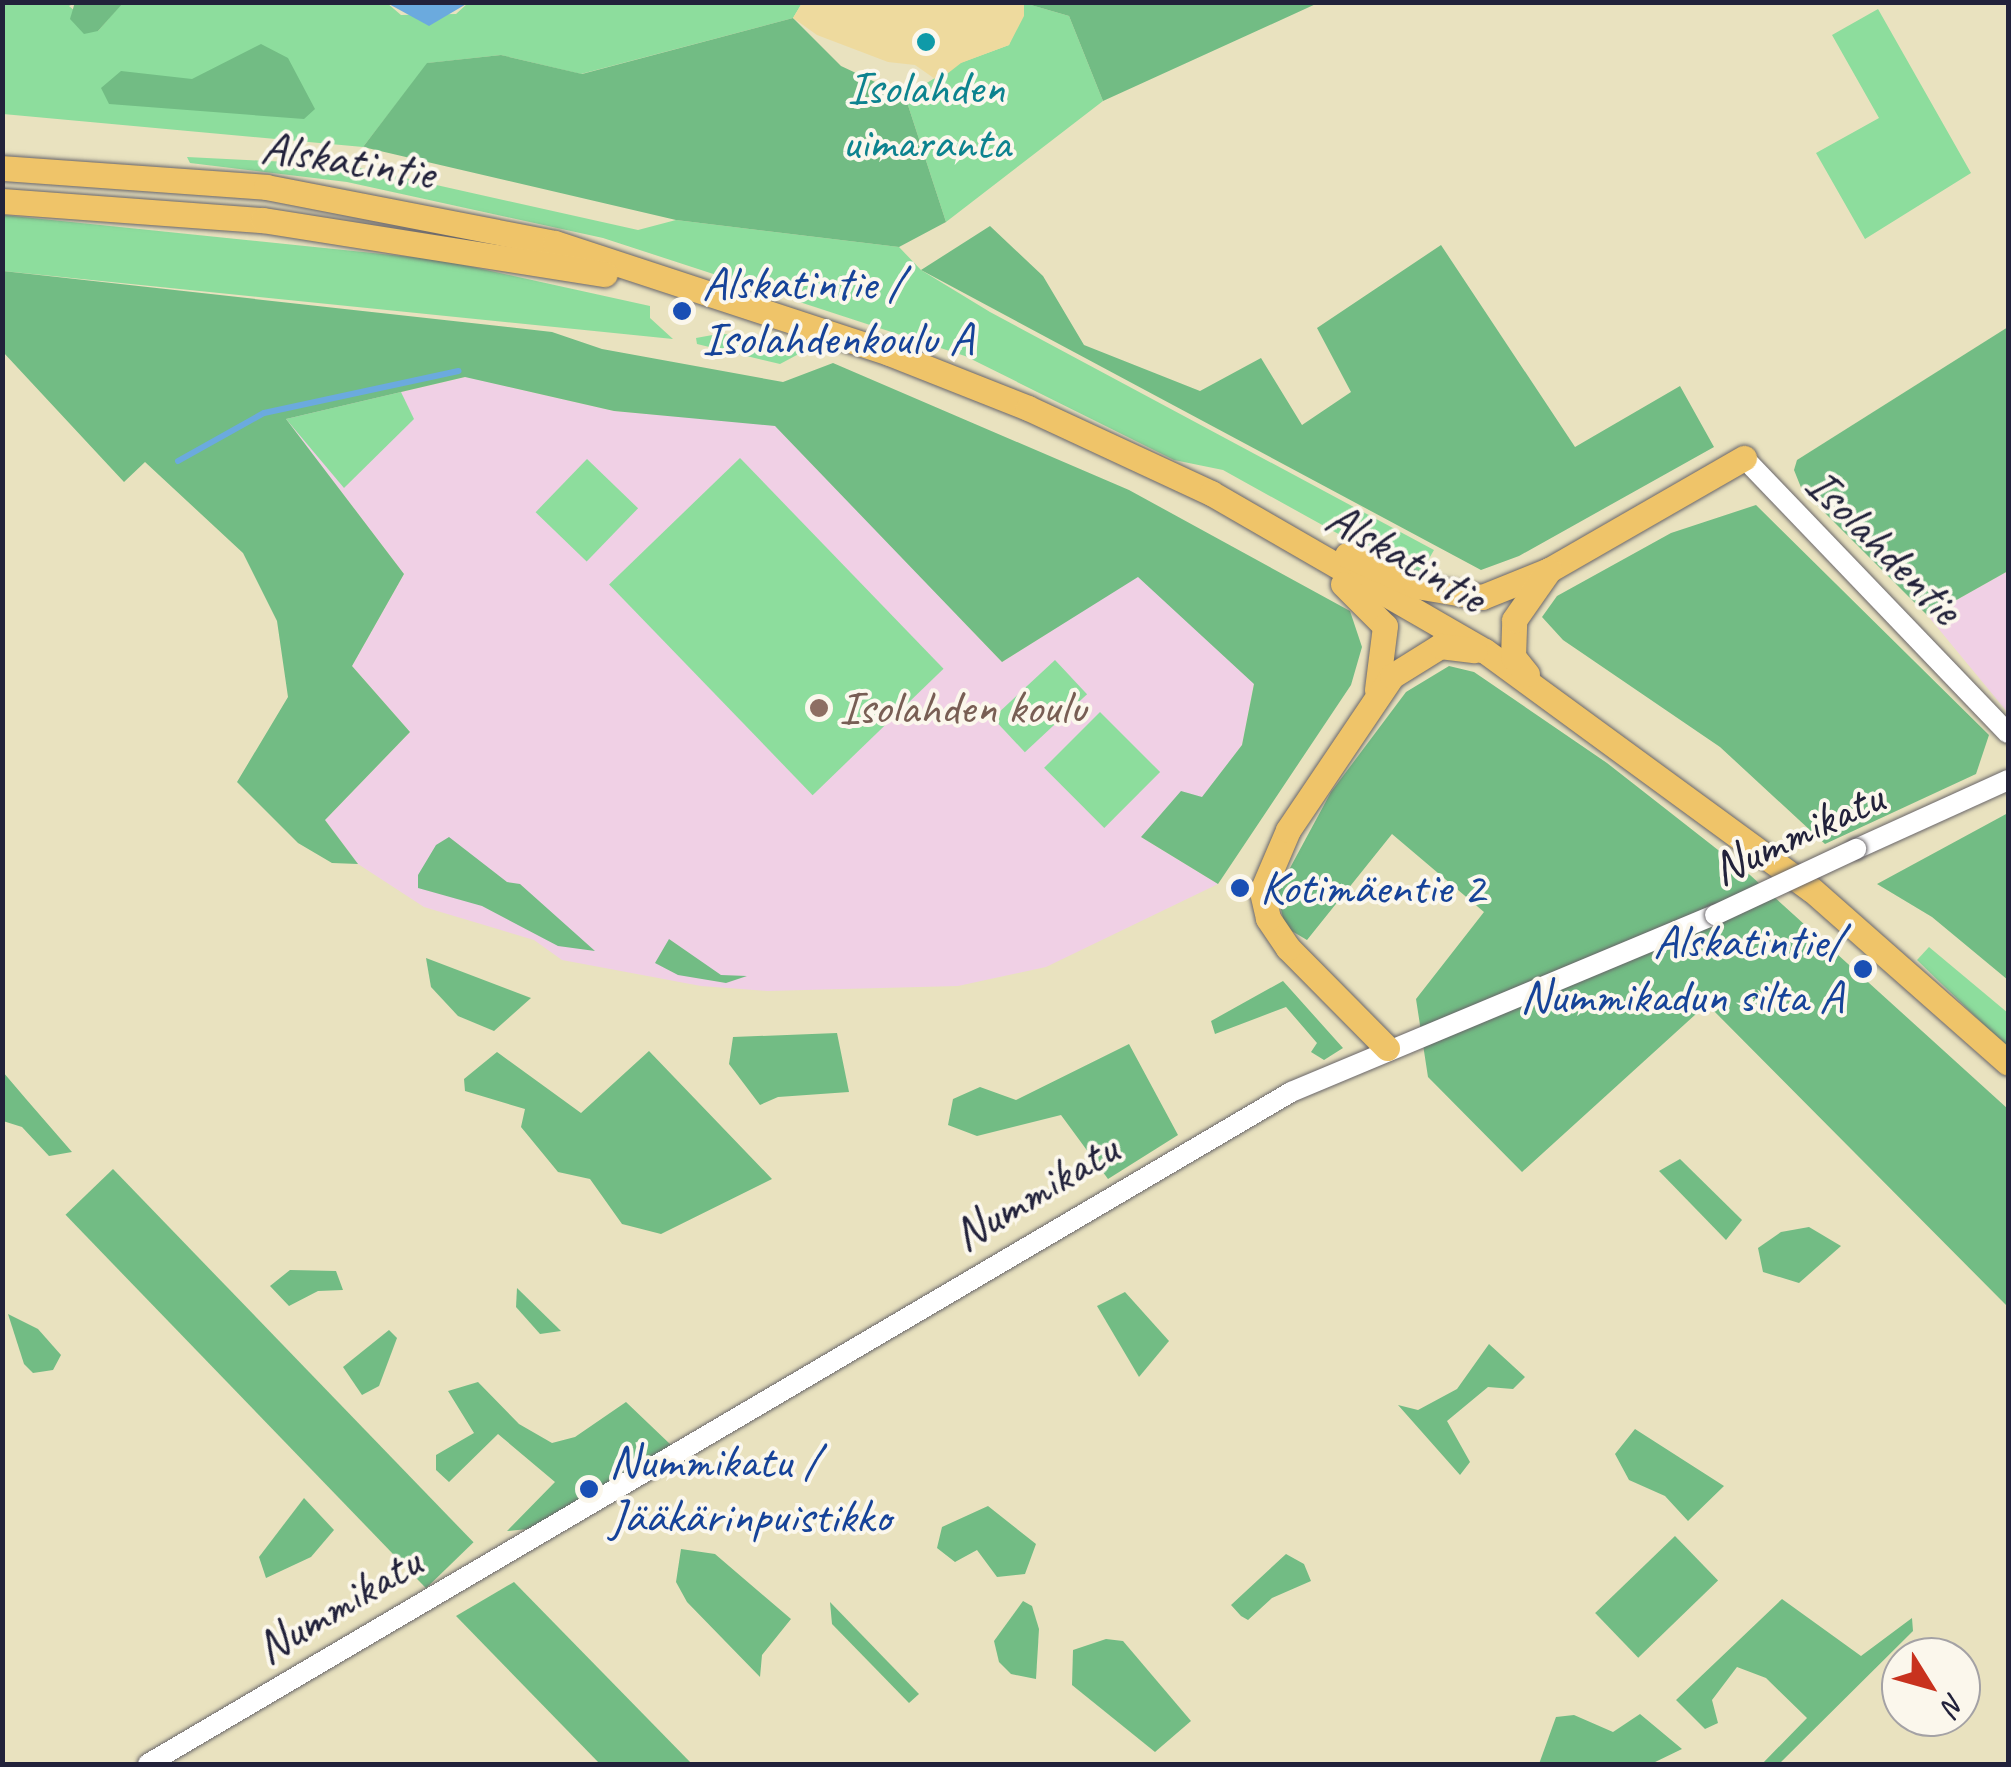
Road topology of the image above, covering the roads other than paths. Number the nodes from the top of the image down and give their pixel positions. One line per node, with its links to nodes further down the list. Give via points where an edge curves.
1 (2, 168): 3 (main road, Alskatintie, via 266,187 417,212 556,243)
2 (2, 201): 3 (main road, Alskatintie, via 263,220)
3 (670, 286): 5 (main road, Alskatintie, via 924,366)
4 (1744, 458): 7 (main road); 11 (street, Isolahdentie)
5 (1145, 467): 6 (main road, Alskatintie); 10 (main road, via 1330,575 1375,610 1386,626 1387,652)
6 (1211, 493): 7 (main road, via 1416,586 1457,596 1482,597); 8 (main road, Alskatintie)
7 (1549, 570): 9 (main road, via 1514,620 1510,641 1513,657)
8 (1485, 651): 9 (main road, Alskatintie); 10 (main road, via 1440,646 1416,658 1392,676)
9 (1538, 688): 14 (main road, Alskatintie, via 1812,890)
10 (1367, 712): 13 (main road, via 1288,830 1262,892 1268,918 1288,948)
11 (2008, 734)
12 (2008, 780): 13 (street, Nummikatu, bridge, via 1626,957)
13 (1386, 1048): 15 (street, Nummikatu, via 1145,1173)
14 (2008, 1063)
15 (148, 1764)

